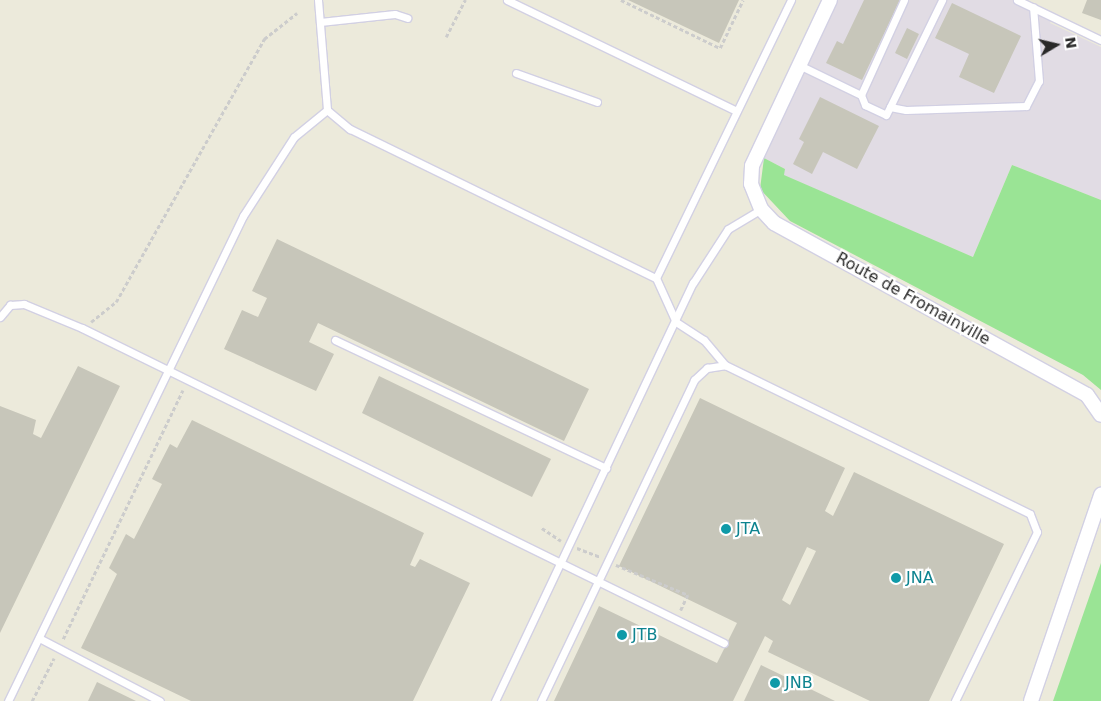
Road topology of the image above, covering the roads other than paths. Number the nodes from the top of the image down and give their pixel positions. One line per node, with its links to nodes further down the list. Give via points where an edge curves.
1 (318, 0): 10 (lane)
2 (507, 0): 18 (lane)
3 (791, 0): 18 (lane)
4 (830, 0): 12 (street)
5 (904, 0): 14 (lane)
6 (942, 0): 16 (lane)
7 (1017, 0): 8 (lane)
8 (1033, 7): 11 (lane); 16 (lane, via 1039,81 1026,106 906,110)
9 (407, 18): 10 (lane, via 395,14)
10 (320, 22): 17 (lane)
11 (1101, 40)
12 (799, 65): 14 (lane); 19 (street, Route de Fromainville, via 752,166 751,184)
13 (516, 73): 15 (lane)
14 (861, 95): 16 (lane, via 864,105 886,114)
15 (597, 102)
16 (890, 107)
17 (327, 110): 20 (lane, via 350,130); 25 (lane, via 294,137 243,216)
18 (737, 111): 20 (lane)
19 (761, 209): 22 (lane, via 728,229 694,284); 26 (street, Route de Fromainville, via 774,223 1087,395)
20 (656, 278): 22 (lane)
21 (0, 317): 25 (lane, via 10,305 24,304 82,328)
22 (676, 322): 24 (lane, via 704,340); 27 (lane)
23 (335, 340): 27 (lane)
24 (725, 365): 30 (lane, via 708,368 694,380); 37 (lane, via 1030,514 1037,532)
25 (168, 372): 29 (lane); 31 (lane)
26 (1101, 415)
27 (606, 468): 29 (lane)
28 (1101, 495): 38 (street)
29 (561, 563): 30 (lane); 35 (lane)
30 (598, 582): 32 (lane); 36 (lane)
31 (39, 638): 33 (lane); 34 (lane)
32 (724, 643)
33 (8, 701)
34 (160, 701)
35 (495, 701)
36 (541, 701)
37 (955, 701)
38 (1031, 701)

